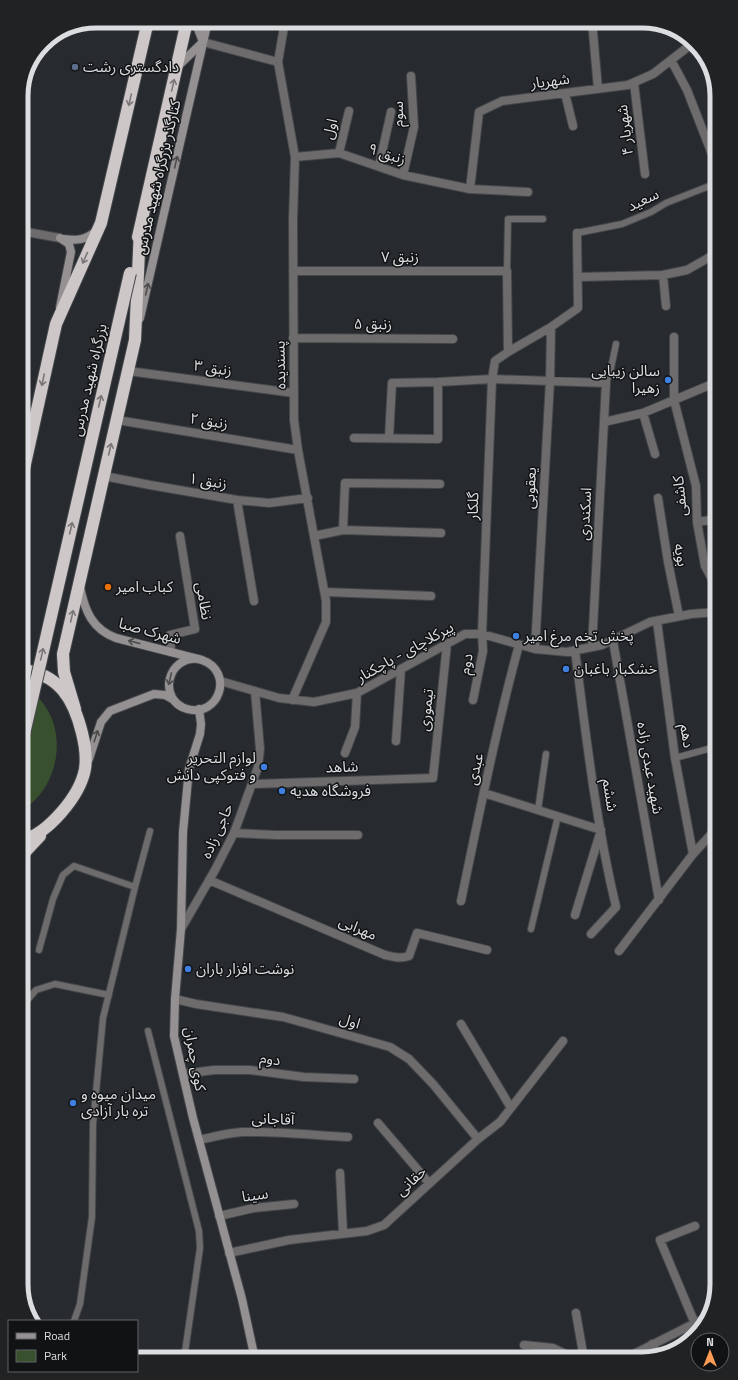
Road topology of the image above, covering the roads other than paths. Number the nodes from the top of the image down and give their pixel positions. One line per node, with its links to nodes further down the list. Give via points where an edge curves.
1 (146, 28): 29 (highway, one-way to 29)
2 (185, 28): 11 (highway, بزرگراه شهید مدرس)
3 (198, 28): 7 (main road)
4 (206, 28): 7 (main road, کنارگذر بزرگراه شهید مدرس)
5 (284, 28): 10 (street, پسندیده)
6 (593, 28): 14 (street)
7 (203, 42): 10 (street); 11 (main road); 45 (main road, کنارگذر بزرگراه شهید مدرس, one-way to 7)
8 (688, 47): 9 (street, شهریار)
9 (671, 60): 13 (street, شهریار, via 653,74); 19 (street, via 687,90)
10 (278, 62): 21 (street, پسندیده)
11 (177, 67): 30 (highway, بزرگراه شهید مدرس, one-way to 11)
12 (411, 76): 24 (street, سوم, via 414,127)
13 (634, 83): 14 (street, شهریار); 23 (street, شهریار ۴)
14 (598, 89): 15 (street, شهریار)
15 (565, 92): 18 (street); 26 (street, شهریار, via 502,101 479,112)
16 (349, 111): 20 (street, اول)
17 (391, 112): 22 (street)
18 (573, 126)
19 (710, 149)
20 (339, 153): 21 (street, زنبق ۹); 22 (street, زنبق ۹)
21 (295, 158): 35 (street, پسندیده)
22 (379, 166): 24 (street, زنبق ۹)
23 (645, 174)
24 (403, 175): 26 (street, زنبق ۹)
25 (710, 185): 32 (lane, سعید, via 666,202 651,212 622,224)
26 (470, 189): 27 (street, زنبق ۹)
27 (528, 192)
28 (543, 219): 36 (lane, via 508,219)
29 (99, 227): 33 (main road, via 86,238); 40 (highway, one-way to 40)
30 (140, 229): 45 (highway); 102 (highway, بزرگراه شهید مدرس, one-way to 30, bridge)
31 (28, 232): 33 (street)
32 (577, 233): 38 (street)
33 (60, 238): 40 (main road, via 69,244 71,252)
34 (710, 257): 37 (street, via 687,270)
35 (293, 271): 36 (street, زنبق ۷); 43 (street, پسندیده)
36 (507, 271): 47 (street)
37 (663, 276): 38 (street); 39 (street)
38 (578, 277): 41 (street, گلکار, via 578,308)
39 (666, 306)
40 (56, 324): 61 (highway, one-way to 61)
41 (551, 327): 47 (street, گلکار); 50 (street, یعقوبی)
42 (674, 337): 55 (street, کاشفی)
43 (293, 338): 44 (street, زنبق ۵); 54 (street, پسندیده)
44 (453, 339)
45 (135, 340): 48 (highway)
46 (616, 344): 52 (lane)
47 (508, 352): 49 (street, گلکار, via 495,361)
48 (128, 371): 54 (street, زنبق ۳); 57 (highway)
49 (492, 379): 50 (street); 51 (street); 83 (street, گلکار)
50 (550, 381): 52 (street); 88 (street, یعقوبی)
51 (438, 382): 60 (street, via 392,383); 60 (street, via 438,438)
52 (606, 383): 58 (street, اسکندری)
53 (710, 385): 55 (street)
54 (294, 393): 62 (street, پسندیده)
55 (674, 400): 56 (street); 70 (street, کاشفی, via 696,486)
56 (642, 413): 58 (street); 63 (street)
57 (117, 420): 62 (street, زنبق ۲); 64 (highway, one-way to 57)
58 (604, 422): 87 (street, اسکندری)
59 (354, 438): 60 (street)
60 (389, 438)
61 (28, 450)
62 (298, 450): 66 (street, پسندیده)
63 (656, 454)
64 (104, 476): 68 (street, زنبق ۱); 76 (highway)
65 (440, 484): 71 (street, via 345,483)
66 (308, 498): 68 (street, زنبق ۱, via 269,503); 74 (street, پسندیده)
67 (658, 498): 81 (street, بویه)
68 (237, 500): 79 (street)
69 (710, 520): 70 (street)
70 (696, 522): 75 (street, کاشفی, via 705,566)
71 (343, 530): 72 (street); 74 (street)
72 (441, 533)
73 (180, 536): 90 (street, نظامی, via 195,630 170,635)
74 (314, 536): 77 (street, پسندیده)
75 (710, 575)
76 (80, 582): 90 (main road, شهرک صبا, one-way to 76, via 116,638 99,629 88,613); 100 (highway, one-way to 76, via 64,672 63,657)
77 (325, 592): 78 (street); 98 (street, پسندیده, via 326,622)
78 (431, 596)
79 (254, 601)
80 (710, 613): 81 (street, پیرکلاچای - پاچکنار)
81 (679, 616): 82 (street, پیرکلاچای - پاچکنار)
82 (657, 621): 84 (street, پیرکلاچای - پاچکنار); 107 (street, دهم)
83 (482, 634): 85 (street, پیرکلاچای - پاچکنار, via 465,634); 86 (street, پیرکلاچای - پاچکنار); 99 (street, دوم, via 483,651)
84 (613, 641): 87 (street, پیرکلاچای - پاچکنار); 125 (street, شهید عبدی زاده)
85 (447, 644): 92 (street, پیرکلاچای - پاچکنار); 109 (street, تیموری)
86 (519, 645): 88 (street, پیرکلاچای - پاچکنار); 111 (street, عبدی)
87 (592, 647): 89 (street, پیرکلاچای - پاچکنار)
88 (535, 649): 89 (street, پیرکلاچای - پاچکنار, via 567,652)
89 (575, 650): 115 (street, ششم)
90 (171, 652): 91 (main road, شهرک صبا)
91 (199, 659): 94 (main road, via 213,666 219,674); 97 (main road, one-way to 97, via 183,661 172,672 169,688)
92 (401, 669): 96 (street, پیرکلاچای - پاچکنار); 103 (street)
93 (28, 672): 100 (highway, via 51,680 65,693)
94 (220, 681): 95 (street, پیرکلاچای - پاچکنار); 101 (main road, via 216,699)
95 (255, 691): 98 (street, پیرکلاچای - پاچکنار); 110 (street, حاجی زاده, via 260,749 258,767)
96 (358, 694): 98 (street, پیرکلاچای - پاچکنار, via 314,702); 105 (street, via 355,727)
97 (175, 700): 101 (main road, via 186,708); 108 (main road, one-way to 97, via 98,730 108,713 154,694 165,695)
98 (292, 700)
99 (473, 700)
100 (75, 709): 108 (highway, via 85,750)
101 (199, 709): 129 (main road, کوی چمران, via 200,729 189,769 183,832)
102 (28, 717)
103 (396, 741)
104 (710, 748): 107 (lane)
105 (345, 753)
106 (546, 754): 112 (lane)
107 (676, 758): 122 (street, دهم)
108 (84, 774): 114 (highway, via 74,795)
109 (434, 778): 110 (street, شاهد)
110 (252, 784): 117 (street, حاجی زاده)
111 (484, 793): 112 (street); 126 (street, عبدی)
112 (538, 810): 113 (street)
113 (558, 816): 115 (street); 128 (lane)
114 (53, 821): 120 (highway, via 40,833); 121 (highway)
115 (601, 830): 127 (street); 130 (street, ششم, via 616,907)
116 (150, 831): 124 (lane)
117 (234, 833): 118 (street); 123 (street, حاجی زاده)
118 (358, 835)
119 (710, 836): 122 (street)
120 (28, 838)
121 (28, 849)
122 (694, 854): 125 (street)
123 (210, 880): 129 (street, حاجی زاده); 132 (street, مهرابی, via 395,958 409,956 417,933)
124 (135, 887): 131 (lane, via 74,866 63,875 53,899); 134 (lane)
125 (659, 900): 133 (street)
126 (461, 901)
127 (575, 915)
128 (531, 928)
129 (181, 929): 136 (main road, کوی چمران)
130 (591, 934)
131 (40, 950)
132 (487, 950)
133 (619, 951)
134 (109, 995): 135 (lane, via 56,984 36,990); 155 (lane, via 102,1024 93,1124 92,1217 80,1304)
135 (28, 999)
136 (175, 999): 140 (main road, کوی چمران, via 174,1036); 145 (street, اول, via 283,1016 390,1047 409,1059 433,1084)
137 (461, 1024): 142 (street)
138 (148, 1031): 161 (lane, via 199,1231 200,1248)
139 (563, 1041): 142 (street, حقانی)
140 (183, 1074): 141 (street, دوم, via 214,1070 250,1070 304,1077); 146 (main road, کوی چمران)
141 (354, 1079)
142 (511, 1108): 145 (street, حقانی, via 500,1122)
143 (378, 1122): 148 (street)
144 (348, 1137): 146 (street, آقاجانی, via 240,1132)
145 (478, 1139): 148 (street, حقانی)
146 (199, 1140): 150 (main road, کوی چمران)
147 (340, 1173): 152 (street)
148 (429, 1183): 152 (street, حقانی, via 384,1225 367,1231)
149 (294, 1204): 150 (street, سینا, via 254,1208)
150 (219, 1216): 153 (main road, کوی چمران)
151 (695, 1226): 156 (street, via 660,1240)
152 (343, 1233): 153 (street, حقانی, via 289,1240)
153 (229, 1253): 162 (main road, کوی چمران)
154 (576, 1313): 164 (street)
155 (74, 1320)
156 (696, 1326)
157 (694, 1328): 158 (street)
158 (652, 1344): 160 (street); 165 (street)
159 (524, 1345): 163 (street, via 553,1348)
160 (655, 1351)
161 (185, 1352)
162 (253, 1352)
163 (561, 1352)
164 (583, 1352)
165 (637, 1352)

